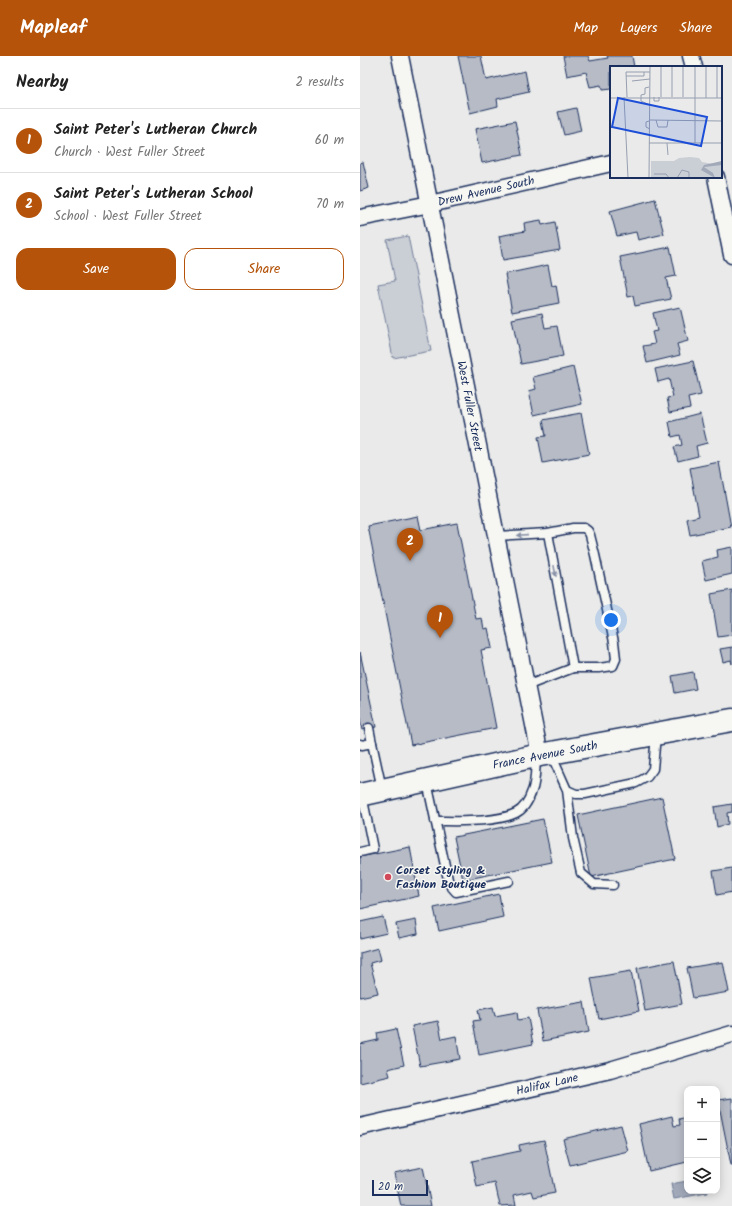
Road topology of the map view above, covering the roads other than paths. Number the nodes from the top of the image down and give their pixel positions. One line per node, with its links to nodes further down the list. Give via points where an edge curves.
1 (400, 56): 6 (street, West Fuller Street)
2 (691, 56): 3 (street)
3 (694, 66)
4 (610, 163): 6 (street, Drew Avenue South)
5 (716, 178): 8 (street)
6 (430, 204): 7 (street, Drew Avenue South); 10 (street, West Fuller Street)
7 (360, 218)
8 (732, 255)
9 (548, 533): 10 (lane, one-way to 10); 11 (lane, one-way to 11); 11 (lane, via 573,528 584,528 588,531 614,642 616,659 613,666)
10 (496, 536): 12 (street, West Fuller Street)
11 (573, 668): 12 (lane)
12 (526, 686): 18 (street, West Fuller Street)
13 (732, 720): 15 (main road, France Avenue South)
14 (369, 728): 16 (lane)
15 (656, 734): 18 (main road, France Avenue South); 20 (lane, via 653,769 647,777 636,783 585,794)
16 (372, 743): 17 (lane); 21 (lane)
17 (360, 746)
18 (542, 755): 19 (main road, France Avenue South); 20 (lane); 22 (lane, via 533,790 522,809 498,818)
19 (426, 780): 21 (main road, France Avenue South); 22 (lane)
20 (567, 790): 25 (lane, via 573,838 581,873 594,884)
21 (368, 793): 23 (lane, via 373,849)
22 (436, 821): 24 (lane, via 449,884 456,892)
23 (360, 852)
24 (509, 881)
25 (613, 885)
26 (732, 1034): 27 (street, Halifax Lane, via 610,1070)
27 (360, 1127)

